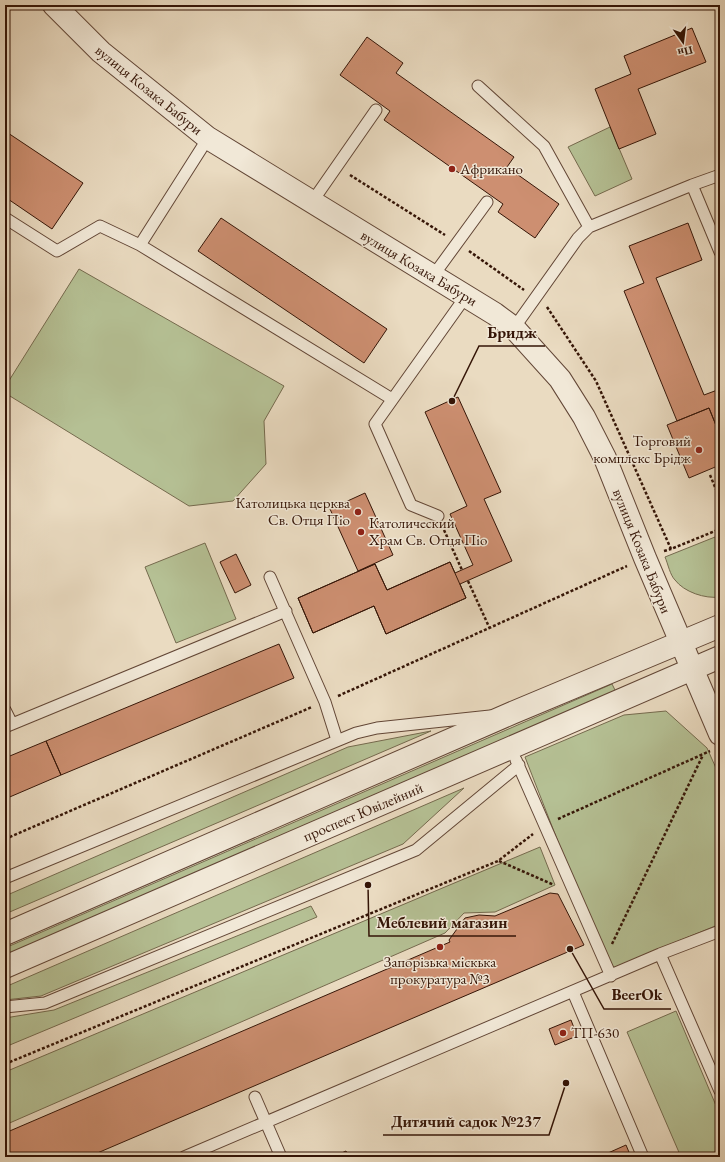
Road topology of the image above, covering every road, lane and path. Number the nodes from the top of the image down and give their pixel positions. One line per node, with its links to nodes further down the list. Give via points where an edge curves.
1 (54, 5): 4 (street, вулиця Козака Бабури, via 101,52)
2 (478, 86): 10 (lane, via 544,146)
3 (376, 110): 7 (lane)
4 (208, 138): 7 (street, вулиця Козака Бабури); 11 (lane)
5 (720, 175): 6 (lane)
6 (692, 186): 10 (lane); 12 (lane)
7 (312, 202): 13 (street, вулиця Козака Бабури)
8 (487, 202): 13 (lane)
9 (5, 218): 11 (lane, via 57,251 100,226)
10 (589, 226): 15 (lane)
11 (140, 245): 16 (lane)
12 (720, 252)
13 (433, 276): 14 (street, вулиця Козака Бабури)
14 (466, 296): 15 (street, вулиця Козака Бабури); 16 (lane)
15 (514, 328): 26 (street, вулиця Козака Бабури, via 560,379 584,417 605,458)
16 (392, 399): 19 (lane, via 375,424 411,505)
17 (710, 475): 18 (path)
18 (720, 499)
19 (438, 516): 20 (path)
20 (462, 570)
21 (270, 577): 23 (lane)
22 (468, 581): 25 (path)
23 (286, 611): 31 (lane); 33 (lane, via 325,702)
24 (720, 626): 26 (street, проспект Ювілейний)
25 (490, 629)
26 (680, 642): 28 (street, вулиця Козака Бабури); 30 (street, проспект Ювілейний)
27 (720, 657): 28 (street, проспект Ювілейний)
28 (692, 669): 32 (street, вулиця Козака Бабури); 34 (street, проспект Ювілейний)
29 (5, 710): 31 (lane)
30 (512, 713): 33 (lane, via 377,728); 40 (street, проспект Ювілейний)
31 (8, 725)
32 (720, 734)
33 (337, 740): 37 (lane)
34 (515, 757): 35 (lane); 43 (street, проспект Ювілейний); 46 (lane, via 416,850 45,1003)
35 (545, 825): 36 (path); 38 (lane); 42 (path, via 703,755)
36 (498, 860): 38 (path); 47 (path)
37 (5, 878)
38 (575, 894): 42 (lane)
39 (720, 931): 41 (lane)
40 (5, 934)
41 (660, 954): 44 (lane); 48 (lane)
42 (604, 960): 44 (lane)
43 (5, 967)
44 (611, 976): 45 (lane)
45 (572, 992): 50 (lane); 53 (lane)
46 (5, 1007)
47 (5, 1064)
48 (720, 1091)
49 (255, 1097): 50 (lane)
50 (266, 1122): 51 (lane); 52 (lane)
51 (184, 1157)
52 (281, 1157)
53 (643, 1157)

